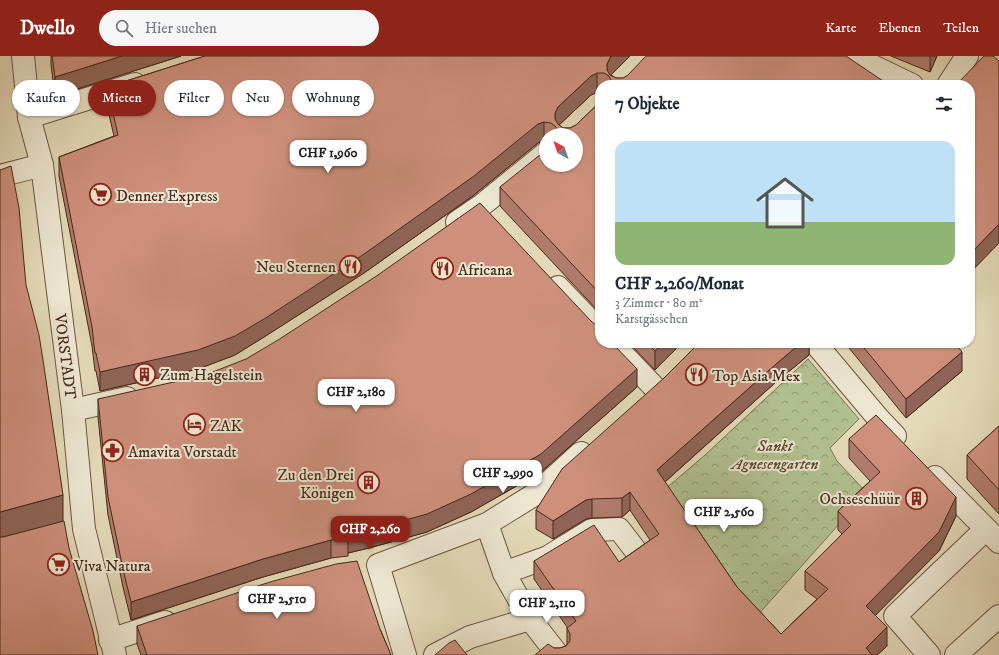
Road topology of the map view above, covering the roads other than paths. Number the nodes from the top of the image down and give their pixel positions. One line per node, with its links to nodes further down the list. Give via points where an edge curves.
1 (23, 56): 5 (street, VORSTADT)
2 (852, 56): 4 (street)
3 (156, 77): 5 (street)
4 (902, 80)
5 (29, 117): 7 (street, VORSTADT)
6 (539, 159): 9 (street)
7 (42, 165): 8 (street); 18 (street, VORSTADT)
8 (0, 176)
9 (482, 205): 10 (street); 11 (street)
10 (497, 222)
11 (443, 233)
12 (542, 271): 13 (street)
13 (595, 325)
14 (618, 348): 17 (street, via 661,382)
15 (819, 348): 23 (street, via 878,418)
16 (148, 393): 18 (street)
17 (637, 403)
18 (73, 410): 21 (street, VORSTADT)
19 (596, 440): 20 (street, via 537,493)
20 (487, 524): 25 (street); 27 (street)
21 (84, 528): 22 (street); 31 (street, VORSTADT)
22 (61, 535)
23 (993, 536): 36 (street, via 895,616)
24 (636, 551): 27 (street, via 619,529 592,530 548,557)
25 (378, 565): 26 (street); 33 (street)
26 (356, 568)
27 (504, 573): 30 (street)
28 (185, 616): 31 (street)
29 (999, 616): 32 (street)
30 (530, 619): 34 (street, via 470,637); 35 (street)
31 (112, 648)
32 (963, 653)
33 (405, 655)
34 (435, 655)
35 (558, 655)
36 (929, 655)

